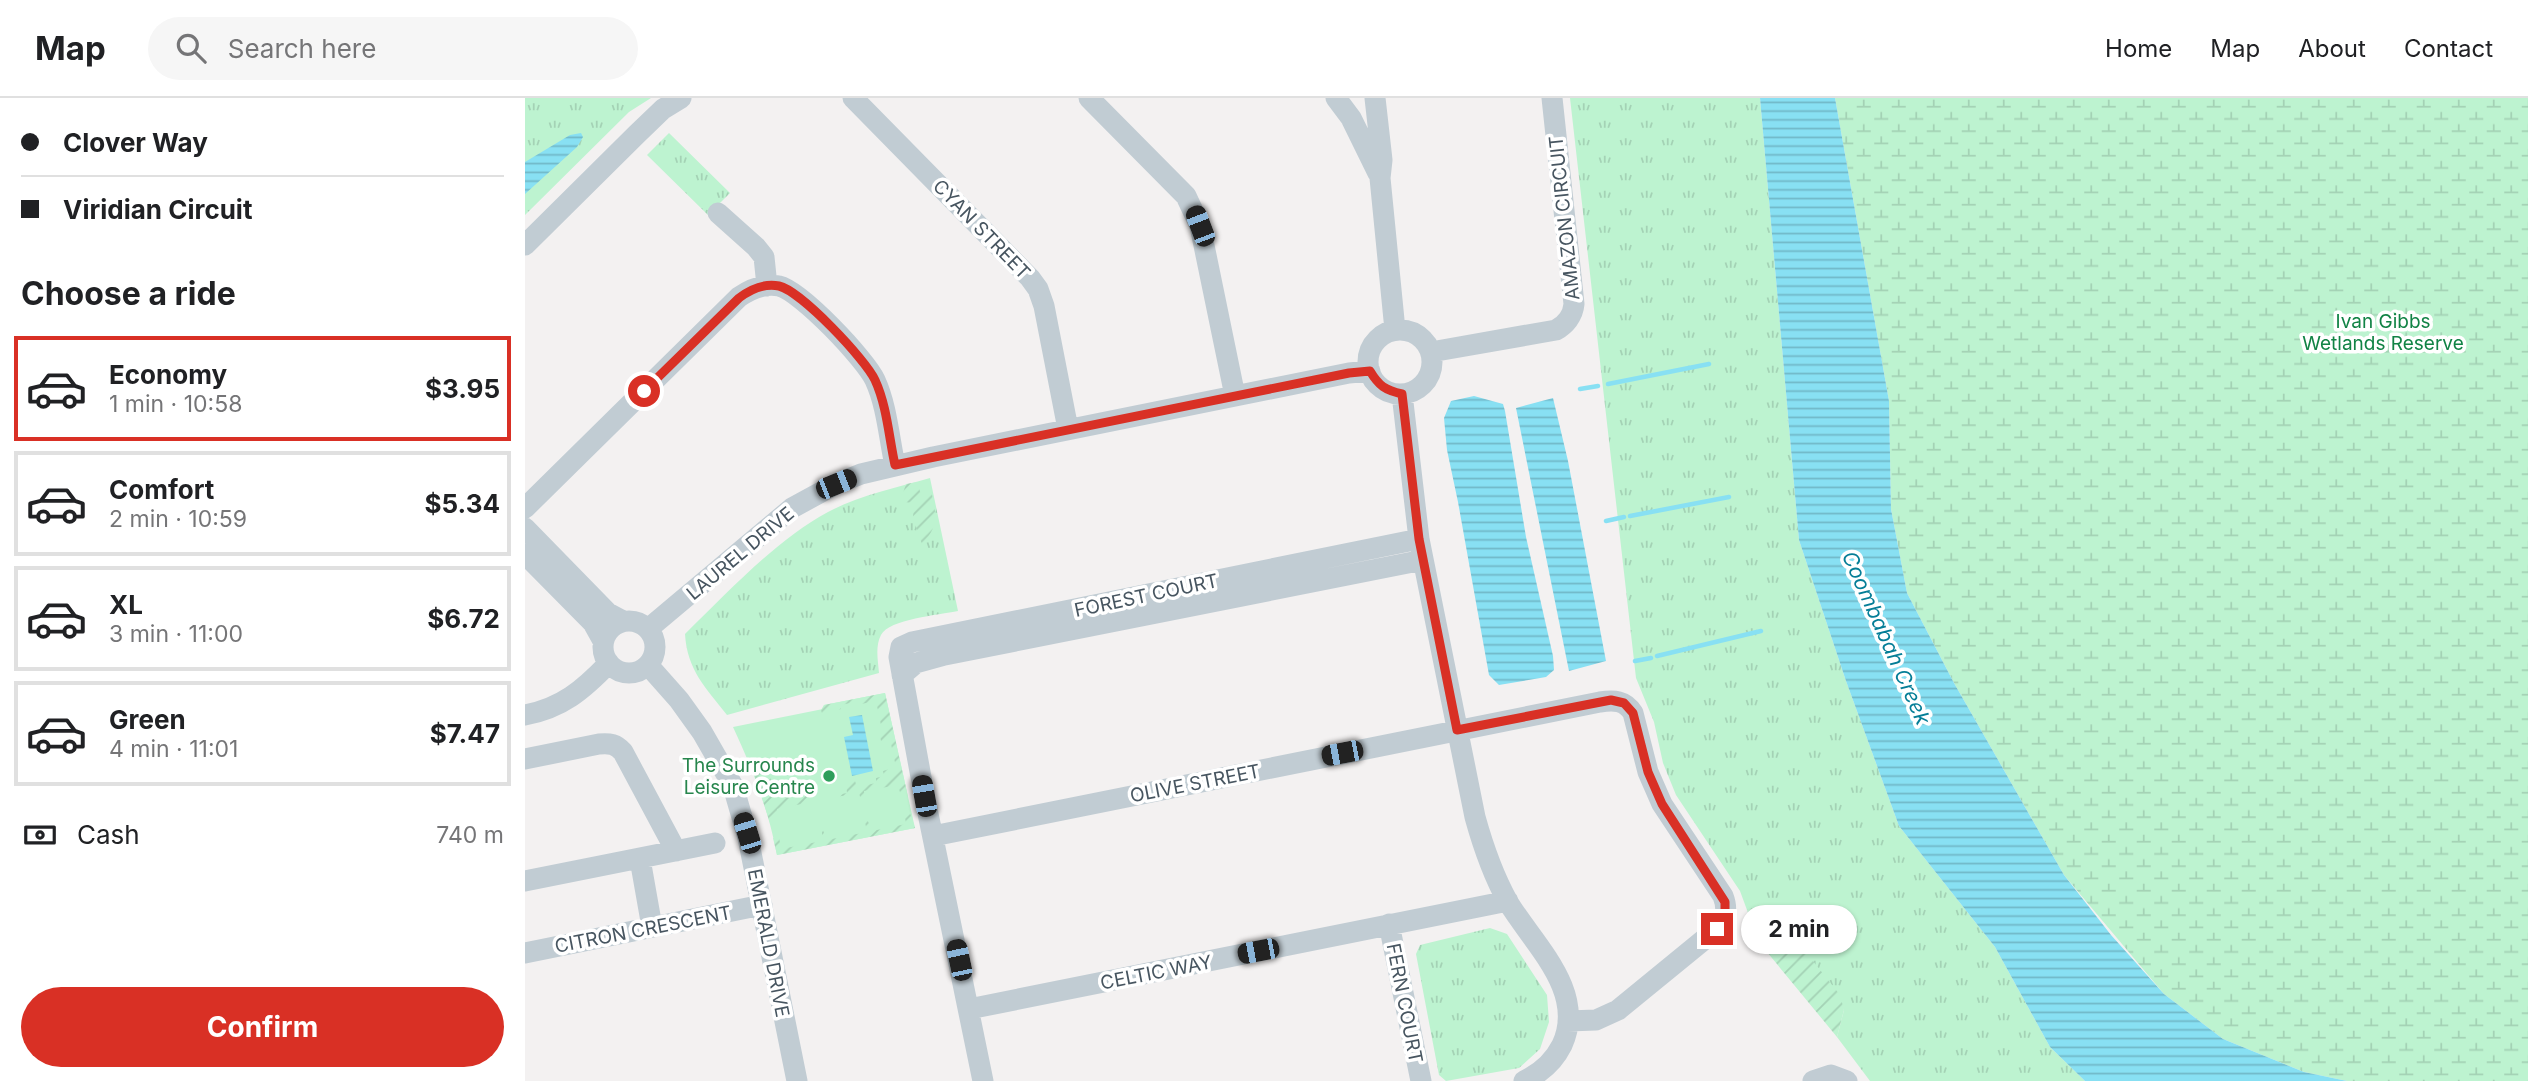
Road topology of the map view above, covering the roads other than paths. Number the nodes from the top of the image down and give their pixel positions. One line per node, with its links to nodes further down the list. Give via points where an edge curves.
1 (681, 98): 9 (street, via 663,109)
2 (853, 98): 16 (street, CYAN STREET, via 1038,289)
3 (1089, 98): 15 (street, via 1178,187 1194,211)
4 (1336, 98): 7 (street, via 1351,118)
5 (1375, 98): 7 (street, via 1383,160)
6 (1552, 98): 12 (street, AMAZON CIRCUIT, via 1574,304 1570,316 1556,330)
7 (1380, 178): 11 (street)
8 (718, 213): 10 (street, via 764,257)
9 (525, 245)
10 (767, 286): 17 (street, via 796,295 863,361 877,384); 18 (street, via 739,298)
11 (1395, 330): 12 (street, via 1417,335); 13 (street, via 1370,350)
12 (1431, 352): 14 (street, via 1429,377)
13 (1370, 371): 14 (street, via 1378,385); 15 (street, LAUREL DRIVE)
14 (1402, 394): 20 (street)
15 (1235, 396): 16 (street, LAUREL DRIVE)
16 (1068, 429): 17 (street, LAUREL DRIVE)
17 (895, 465): 23 (street, LAUREL DRIVE, via 836,484 792,508)
18 (525, 508)
19 (525, 528): 22 (street, via 608,612)
20 (1421, 549): 28 (street); 30 (street, FOREST COURT, via 916,663 902,675)
21 (525, 554): 24 (street, via 593,623)
22 (623, 621): 23 (street, via 641,623); 24 (street, via 610,629)
23 (648, 629): 26 (street, via 655,642)
24 (603, 641): 25 (street)
25 (609, 663): 26 (street, via 633,673); 27 (street, via 566,702)
26 (648, 665): 36 (street, EMERALD DRIVE, via 702,732 733,786)
27 (525, 715)
28 (1457, 730): 30 (street, OLIVE STREET); 35 (street, via 1482,844); 41 (street, OLIVE STREET, via 1611,700 1624,703 1636,721 1648,772 1662,804 1725,902 1725,916 1717,929 1618,1010 1596,1020)
29 (525, 759): 32 (street, via 599,744 618,746)
30 (933, 836): 40 (street, FOREST COURT)
31 (715, 843): 32 (street)
32 (676, 851): 33 (street)
33 (640, 859): 34 (street); 38 (street)
34 (525, 881)
35 (1508, 901): 37 (street, CELTIC WAY); 41 (street, via 1560,980 1567,996)
36 (762, 905): 38 (street, CITRON CRESCENT); 42 (street, EMERALD DRIVE)
37 (1389, 924): 40 (street, CELTIC WAY); 44 (street, FERN COURT)
38 (652, 927): 39 (street, CITRON CRESCENT)
39 (525, 953)
40 (969, 1009): 43 (street, FOREST COURT)
41 (1568, 1021): 45 (street, via 1555,1057)
42 (793, 1080)
43 (983, 1081)
44 (1421, 1081)
45 (1524, 1081)
46 (1813, 1081): 47 (street, via 1831,1075)
47 (1847, 1081)

